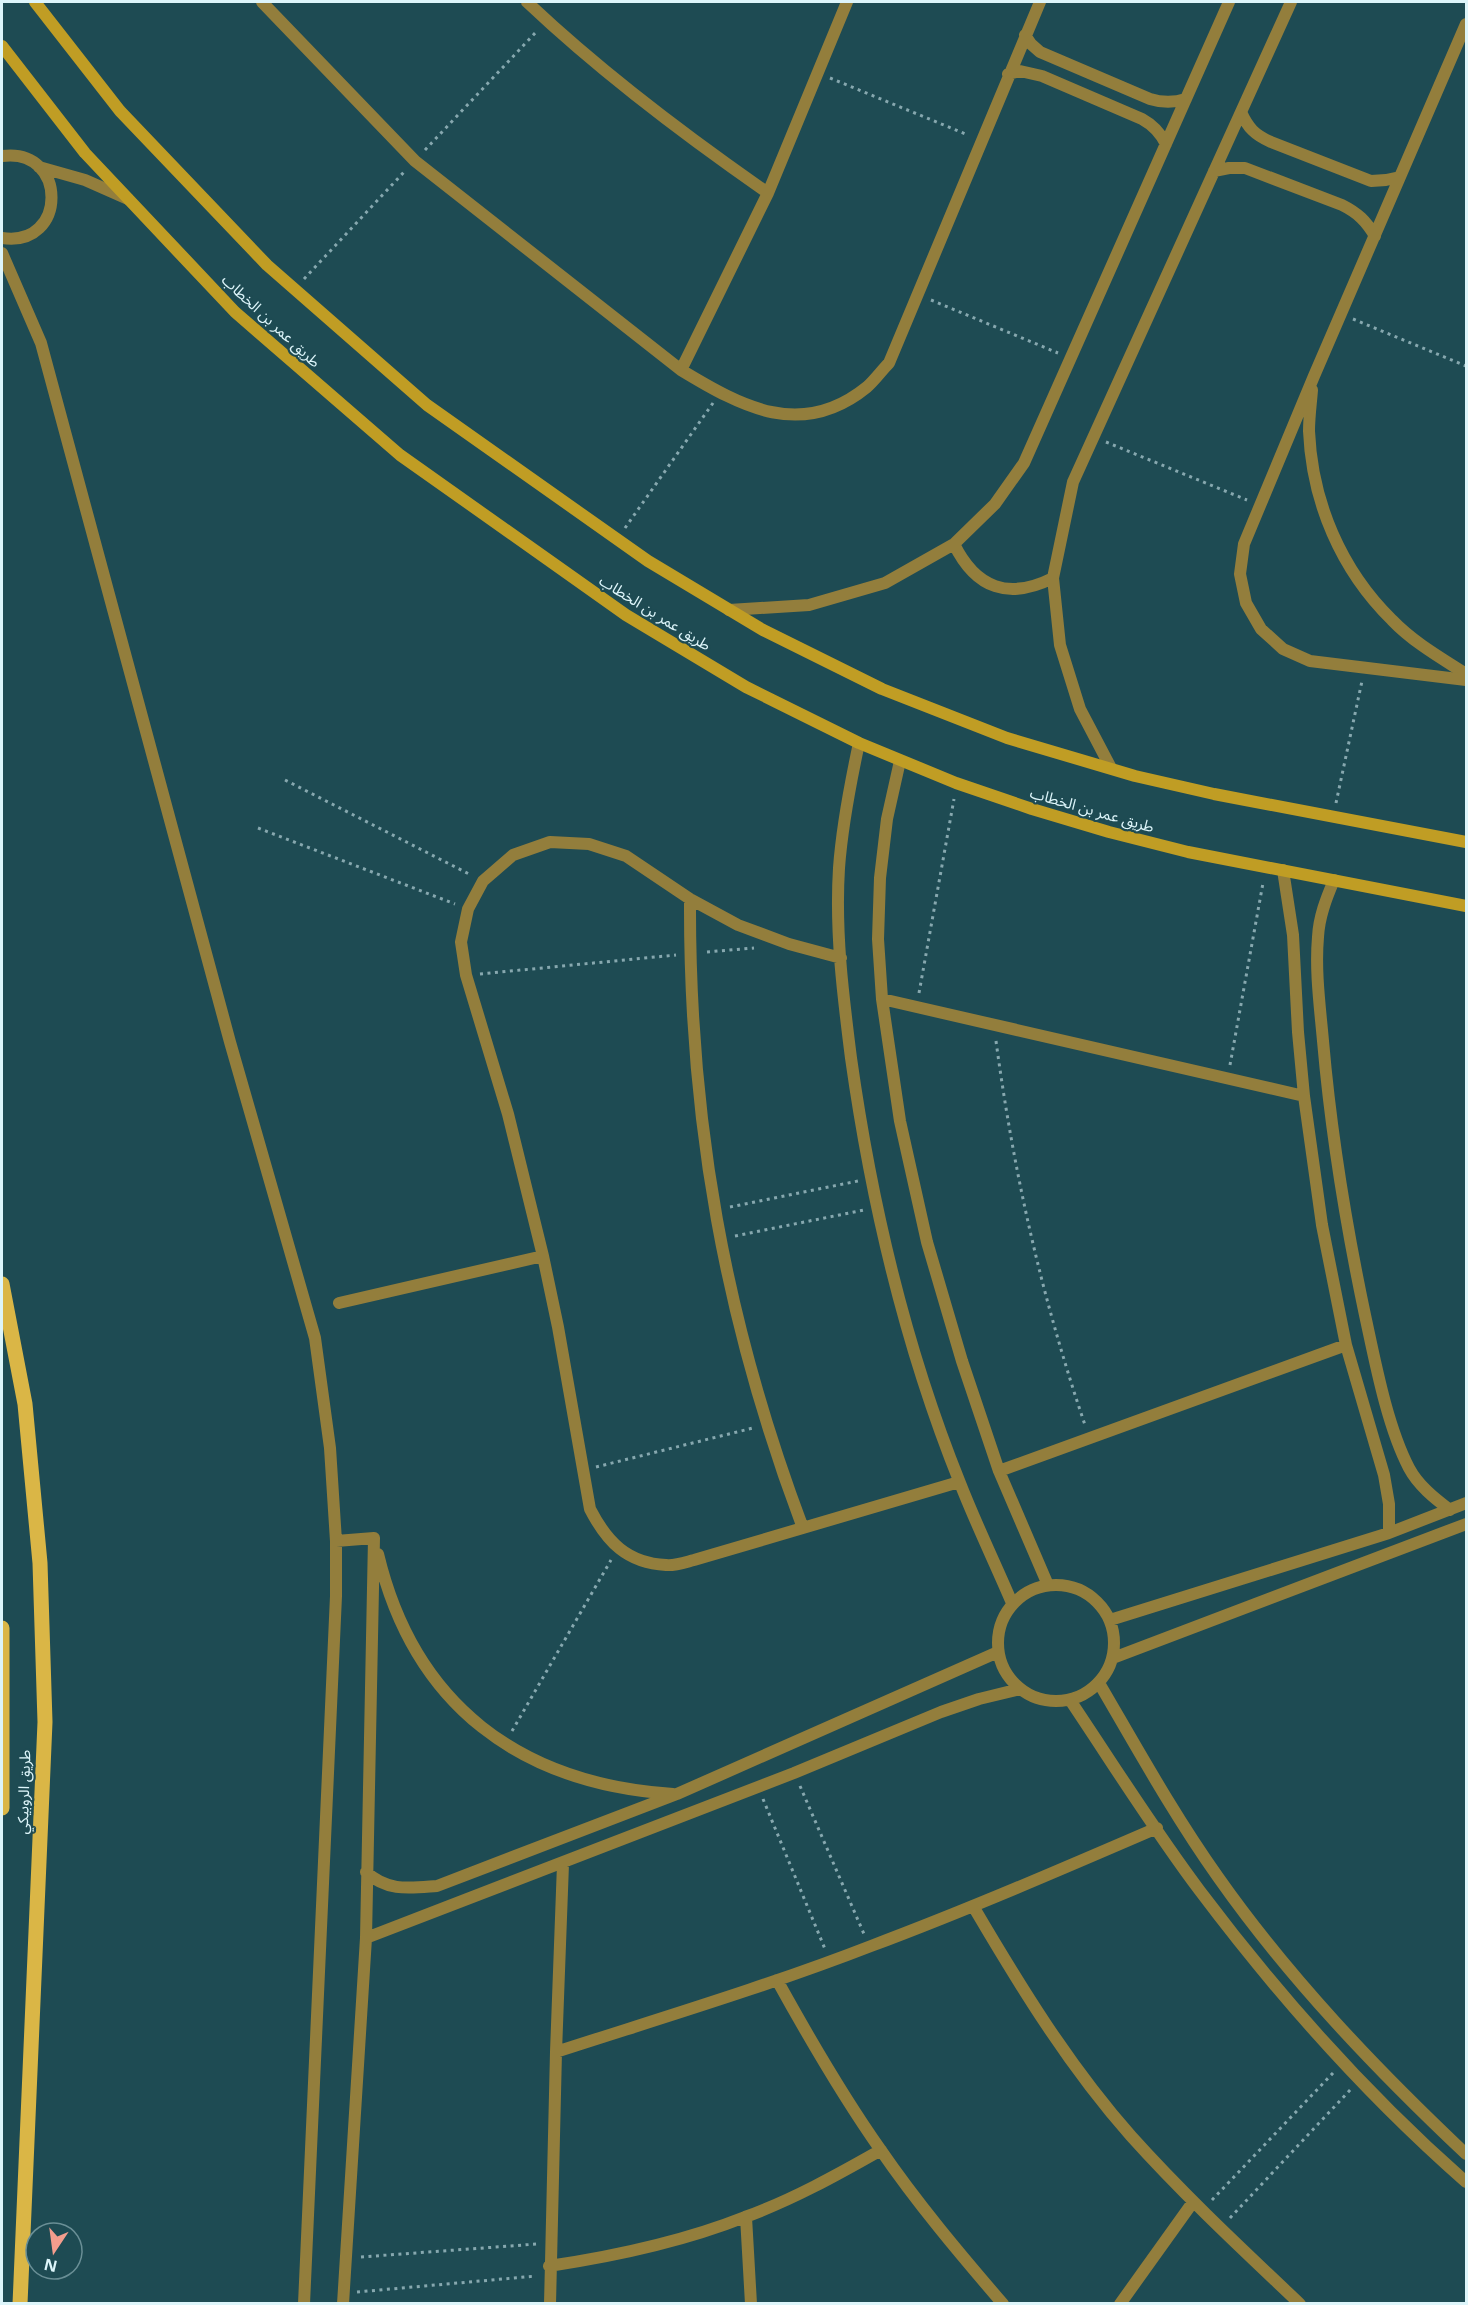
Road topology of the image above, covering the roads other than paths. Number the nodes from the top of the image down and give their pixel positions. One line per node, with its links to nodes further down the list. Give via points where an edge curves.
1 (262, 2): 25 (street, via 415,161)
2 (527, 2): 20 (street, via 617,82)
3 (846, 2): 20 (street)
4 (1040, 2): 9 (street)
5 (1229, 2): 12 (street)
6 (1291, 2): 13 (street)
7 (39, 4): 29 (street, via 120,111 267,265 427,405 648,561)
8 (1467, 24): 19 (street)
9 (1025, 35): 11 (street); 12 (street, via 1040,51 1150,99 1162,103)
10 (2, 46): 21 (street, طريق عمر بن الخطاب, via 85,153)
11 (1008, 74): 14 (street, via 1020,71 1042,76 1142,119 1152,124); 25 (street, via 889,363 868,386 842,404 811,413 780,414 749,407)
12 (1186, 99): 14 (street)
13 (1241, 112): 18 (street); 19 (street, via 1257,136 1271,142 1371,181)
14 (1166, 144): 27 (street, via 1024,463 995,504)
15 (2, 148): 16 (street)
16 (7, 156): 17 (street, via 31,161)
17 (39, 167): 21 (street, via 85,180); 23 (street, via 52,192 46,220 32,234)
18 (1214, 171): 22 (street, via 1245,168 1342,205 1356,212); 28 (street, via 1073,482)
19 (1400, 177): 22 (street)
20 (768, 193): 25 (street)
21 (129, 199): 32 (street, طريق عمر بن الخطاب, via 235,312 400,455 626,615 746,687)
22 (1375, 236): 26 (street)
23 (2, 238)
24 (2, 254): 55 (street, via 41,343 230,1042 315,1338 330,1448)
25 (681, 370)
26 (1314, 376): 30 (street, via 1309,429 1315,483 1332,534 1358,580 1392,621); 31 (street, via 1244,544 1240,574 1246,603 1261,629 1283,649 1310,661)
27 (954, 544): 28 (street, via 977,577 995,587 1015,590); 29 (street, via 885,583 809,605)
28 (1053, 579): 34 (street, via 1060,645 1080,709)
29 (729, 610): 34 (street, via 882,690 1007,738)
30 (1467, 674)
31 (1467, 680)
32 (859, 743): 33 (street, طريق عمر بن الخطاب); 40 (street, via 839,868 837,932)
33 (900, 761): 36 (street, طريق عمر بن الخطاب, via 1109,832); 41 (street, via 887,819 880,878 878,939)
34 (1112, 768): 35 (street, via 1203,791)
35 (1467, 842)
36 (1283, 870): 37 (street, طريق عمر بن الخطاب); 42 (street, via 1293,935)
37 (1334, 880): 39 (street, طريق عمر بن الخطاب); 50 (street, via 1317,936 1318,965 1328,1096 1348,1231 1383,1394 1398,1442 1409,1469 1427,1492)
38 (690, 899): 40 (street, via 758,933); 43 (street, via 626,856 589,844 550,842 513,855 483,881 468,909 461,942 466,975 508,1114); 52 (street, via 697,1083 719,1239 748,1364)
39 (1467, 906)
40 (841, 958): 48 (street, via 858,1111 886,1248)
41 (882, 999): 42 (street); 47 (street, via 900,1121 927,1242)
42 (1304, 1096): 46 (street, via 1322,1225)
43 (543, 1256): 45 (street); 52 (street, via 590,1509 601,1531 617,1548 641,1561 668,1565)
44 (2, 1284): 81 (main road, طريق الروبيكي, via 25,1404 40,1563 45,1722)
45 (339, 1303)
46 (1346, 1345): 47 (street); 53 (street, via 1384,1475)
47 (999, 1471): 56 (street)
48 (959, 1482): 52 (street); 57 (street)
49 (1467, 1503): 50 (street)
50 (1450, 1510): 53 (street)
51 (1467, 1524): 61 (street)
52 (803, 1528)
53 (1389, 1533): 58 (street)
54 (374, 1538): 55 (street); 65 (street, via 400,1622 424,1665 454,1704 505,1743 546,1764 597,1782); 69 (street)
55 (336, 1541): 82 (street)
56 (1048, 1585): 57 (street, via 1029,1591); 58 (street, via 1067,1585 1085,1592 1100,1604)
57 (1012, 1603): 60 (street, via 1002,1618)
58 (1110, 1620): 61 (street, via 1115,1639)
59 (2, 1628): 66 (main road, طريق الروبيكي)
60 (998, 1652): 63 (street, via 1006,1672); 65 (street)
61 (1113, 1658): 62 (street)
62 (1099, 1683): 64 (street); 75 (street, via 1177,1816 1262,1936 1359,2046)
63 (1020, 1689): 64 (street, via 1035,1698); 68 (street, via 941,1712)
64 (1070, 1700): 67 (street)
65 (676, 1794): 69 (street, via 437,1886 395,1888)
66 (2, 1808)
67 (1157, 1828): 70 (street); 76 (street, via 1244,1948 1342,2062)
68 (563, 1864): 71 (street); 73 (street)
69 (366, 1872): 71 (street)
70 (973, 1906): 72 (street); 77 (street, via 1020,1986 1072,2062 1130,2134)
71 (366, 1938): 80 (street)
72 (777, 1980): 73 (street); 74 (street, via 815,2048)
73 (556, 2052): 79 (street)
74 (881, 2150): 78 (street); 85 (street)
75 (1467, 2154)
76 (1467, 2182)
77 (1198, 2206): 86 (street); 87 (street)
78 (746, 2217): 79 (street, via 651,2247); 84 (street)
79 (549, 2270): 83 (street)
80 (343, 2298)
81 (20, 2304)
82 (304, 2304)
83 (550, 2304)
84 (751, 2304)
85 (1002, 2304)
86 (1120, 2304)
87 (1300, 2304)

